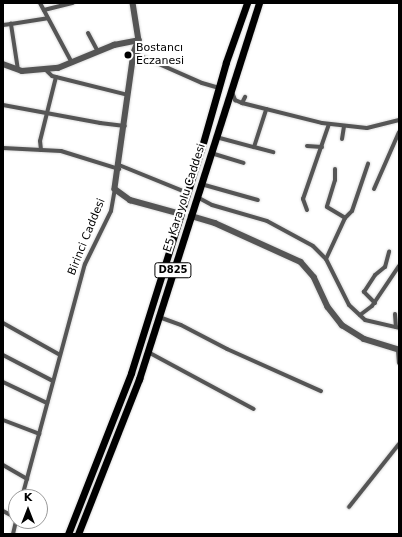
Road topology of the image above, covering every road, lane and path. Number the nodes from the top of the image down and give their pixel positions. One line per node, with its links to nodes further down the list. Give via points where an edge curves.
1 (40, 3): 6 (street)
2 (73, 3): 6 (street)
3 (133, 3): 11 (street, Birinci Caddesi)
4 (247, 3): 19 (highway, E5 Karayolu Caddesi / D825)
5 (259, 3): 20 (highway, E5 Karayolu Caddesi / D825)
6 (44, 10): 7 (street)
7 (48, 18): 8 (street); 14 (street)
8 (11, 24): 9 (street); 16 (street)
9 (3, 25)
10 (88, 33): 12 (street)
11 (138, 40): 12 (street); 13 (street, Birinci Caddesi)
12 (98, 52): 14 (street)
13 (134, 53): 19 (street, via 202,83); 21 (street, Birinci Caddesi)
14 (72, 63): 17 (street)
15 (3, 64): 16 (street)
16 (18, 70): 17 (street)
17 (46, 70): 18 (street)
18 (56, 77): 21 (street); 28 (street)
19 (219, 85): 20 (highway); 22 (highway, E5 Karayolu Caddesi / D825)
20 (232, 89): 24 (highway, E5 Karayolu Caddesi / D825); 25 (street, via 235,100)
21 (128, 95): 31 (street, Birinci Caddesi)
22 (216, 96): 24 (highway); 50 (highway, E5 Karayolu Caddesi / D825)
23 (245, 97): 25 (street)
24 (228, 100): 34 (highway, E5 Karayolu Caddesi / D825)
25 (242, 103): 27 (street)
26 (3, 105): 28 (street)
27 (266, 109): 30 (street); 38 (street)
28 (46, 114): 31 (street); 40 (street)
29 (399, 120): 32 (street, via 367,128)
30 (329, 124): 32 (street); 37 (street)
31 (124, 126): 45 (street, Birinci Caddesi)
32 (344, 127): 35 (street)
33 (399, 132): 49 (street)
34 (216, 137): 38 (street); 42 (highway, E5 Karayolu Caddesi / D825)
35 (342, 139)
36 (307, 146): 37 (street)
37 (322, 146): 53 (street, via 303,199)
38 (254, 147): 41 (street)
39 (3, 148): 40 (street)
40 (41, 150): 45 (street, via 61,151)
41 (272, 152)
42 (211, 153): 43 (street); 47 (highway, E5 Karayolu Caddesi / D825)
43 (244, 163)
44 (368, 164): 56 (street, via 352,211)
45 (119, 167): 48 (street, Birinci Caddesi); 50 (street)
46 (335, 169): 56 (street, via 335,180 327,207)
47 (201, 184): 51 (highway, E5 Karayolu Caddesi / D825); 52 (street)
48 (115, 189): 54 (street, via 130,200); 69 (street, Birinci Caddesi, via 111,211 85,264)
49 (374, 189)
50 (188, 193): 54 (highway, E5 Karayolu Caddesi / D825)
51 (197, 197): 55 (highway, E5 Karayolu Caddesi / D825); 58 (street, via 212,205 273,224 313,246)
52 (258, 200)
53 (307, 210)
54 (181, 214): 83 (highway, E5 Karayolu Caddesi / D825, via 131,373)
55 (191, 216): 63 (highway, E5 Karayolu Caddesi / D825); 66 (street, via 215,223 301,262 314,277 328,307 342,325 364,339)
56 (345, 218): 58 (street)
57 (389, 252): 60 (street, via 385,267 375,275 364,292)
58 (326, 259): 62 (street, via 344,299)
59 (399, 266): 60 (street)
60 (375, 303): 62 (street)
61 (395, 314): 65 (street)
62 (360, 315): 65 (street, via 375,324)
63 (158, 317): 67 (highway, E5 Karayolu Caddesi / D825); 73 (street, via 181,325 227,350)
64 (3, 323): 69 (street)
65 (397, 328)
66 (398, 350): 70 (street)
67 (147, 351): 75 (street); 84 (highway, E5 Karayolu Caddesi / D825)
68 (3, 355): 71 (street)
69 (60, 355): 71 (street, Birinci Caddesi)
70 (399, 363)
71 (53, 381): 74 (street, Birinci Caddesi)
72 (3, 382): 74 (street)
73 (321, 391)
74 (47, 403): 77 (street, Birinci Caddesi)
75 (254, 408)
76 (3, 420): 77 (street)
77 (39, 434): 80 (street, Birinci Caddesi)
78 (399, 444): 82 (street)
79 (3, 465): 80 (street)
80 (27, 479): 81 (street, Birinci Caddesi)
81 (24, 489)
82 (349, 507)
83 (68, 534)
84 (78, 534)

